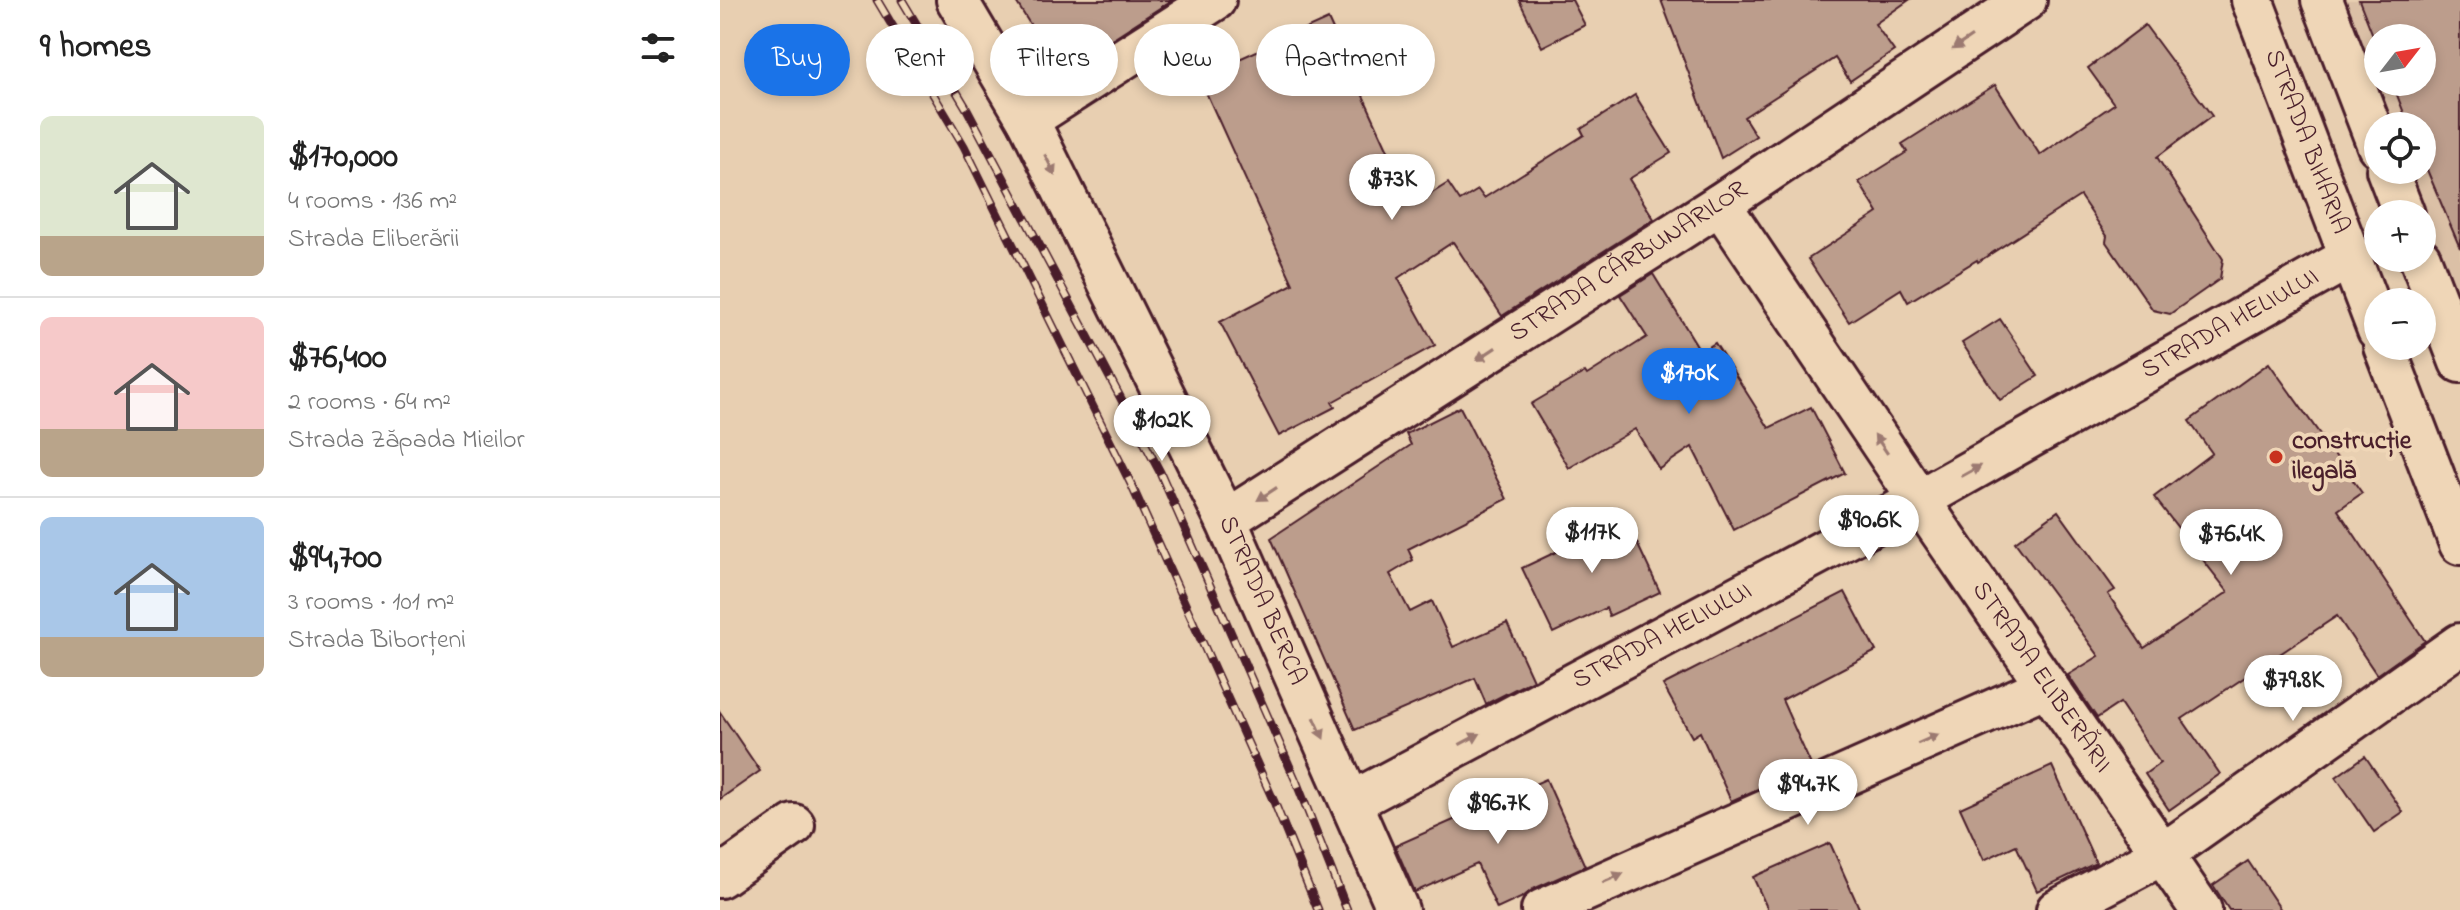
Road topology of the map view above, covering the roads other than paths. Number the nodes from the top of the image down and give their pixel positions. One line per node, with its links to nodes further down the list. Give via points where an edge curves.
1 (957, 0): 7 (street, STRADA BERCA)
2 (1215, 0): 7 (street)
3 (2026, 0): 8 (street, STRADA CĂRBUNARILOR, one-way to 8)
4 (2252, 0): 9 (street, STRADA BIHARIA)
5 (2322, 0): 6 (street)
6 (2365, 112)
7 (1028, 120): 15 (street, STRADA BERCA, one-way to 15)
8 (1720, 204): 14 (street, STRADA ELIBERĂRII, one-way to 8); 15 (street, STRADA CĂRBUNARILOR, one-way to 15)
9 (2350, 257): 11 (street, STRADA BIHARIA); 14 (street, STRADA HELIULUI, one-way to 9)
10 (2425, 272): 13 (street)
11 (2364, 294)
12 (2389, 360): 16 (street)
13 (2460, 362)
14 (1919, 500): 18 (street, STRADA ELIBERĂRII); 19 (street, STRADA HELIULUI, one-way to 14)
15 (1226, 520): 19 (street, STRADA BERCA, one-way to 19)
16 (2460, 544)
17 (2460, 644): 21 (street)
18 (2047, 686): 21 (street, STRADA ELIBERĂRII); 24 (street, one-way to 18)
19 (1352, 802): 23 (street, STRADA BERCA)
20 (794, 825): 22 (street)
21 (2163, 854): 25 (street); 26 (street, STRADA ELIBERĂRII)
22 (720, 877)
23 (1398, 910)
24 (1542, 910)
25 (2057, 910)
26 (2201, 910)

